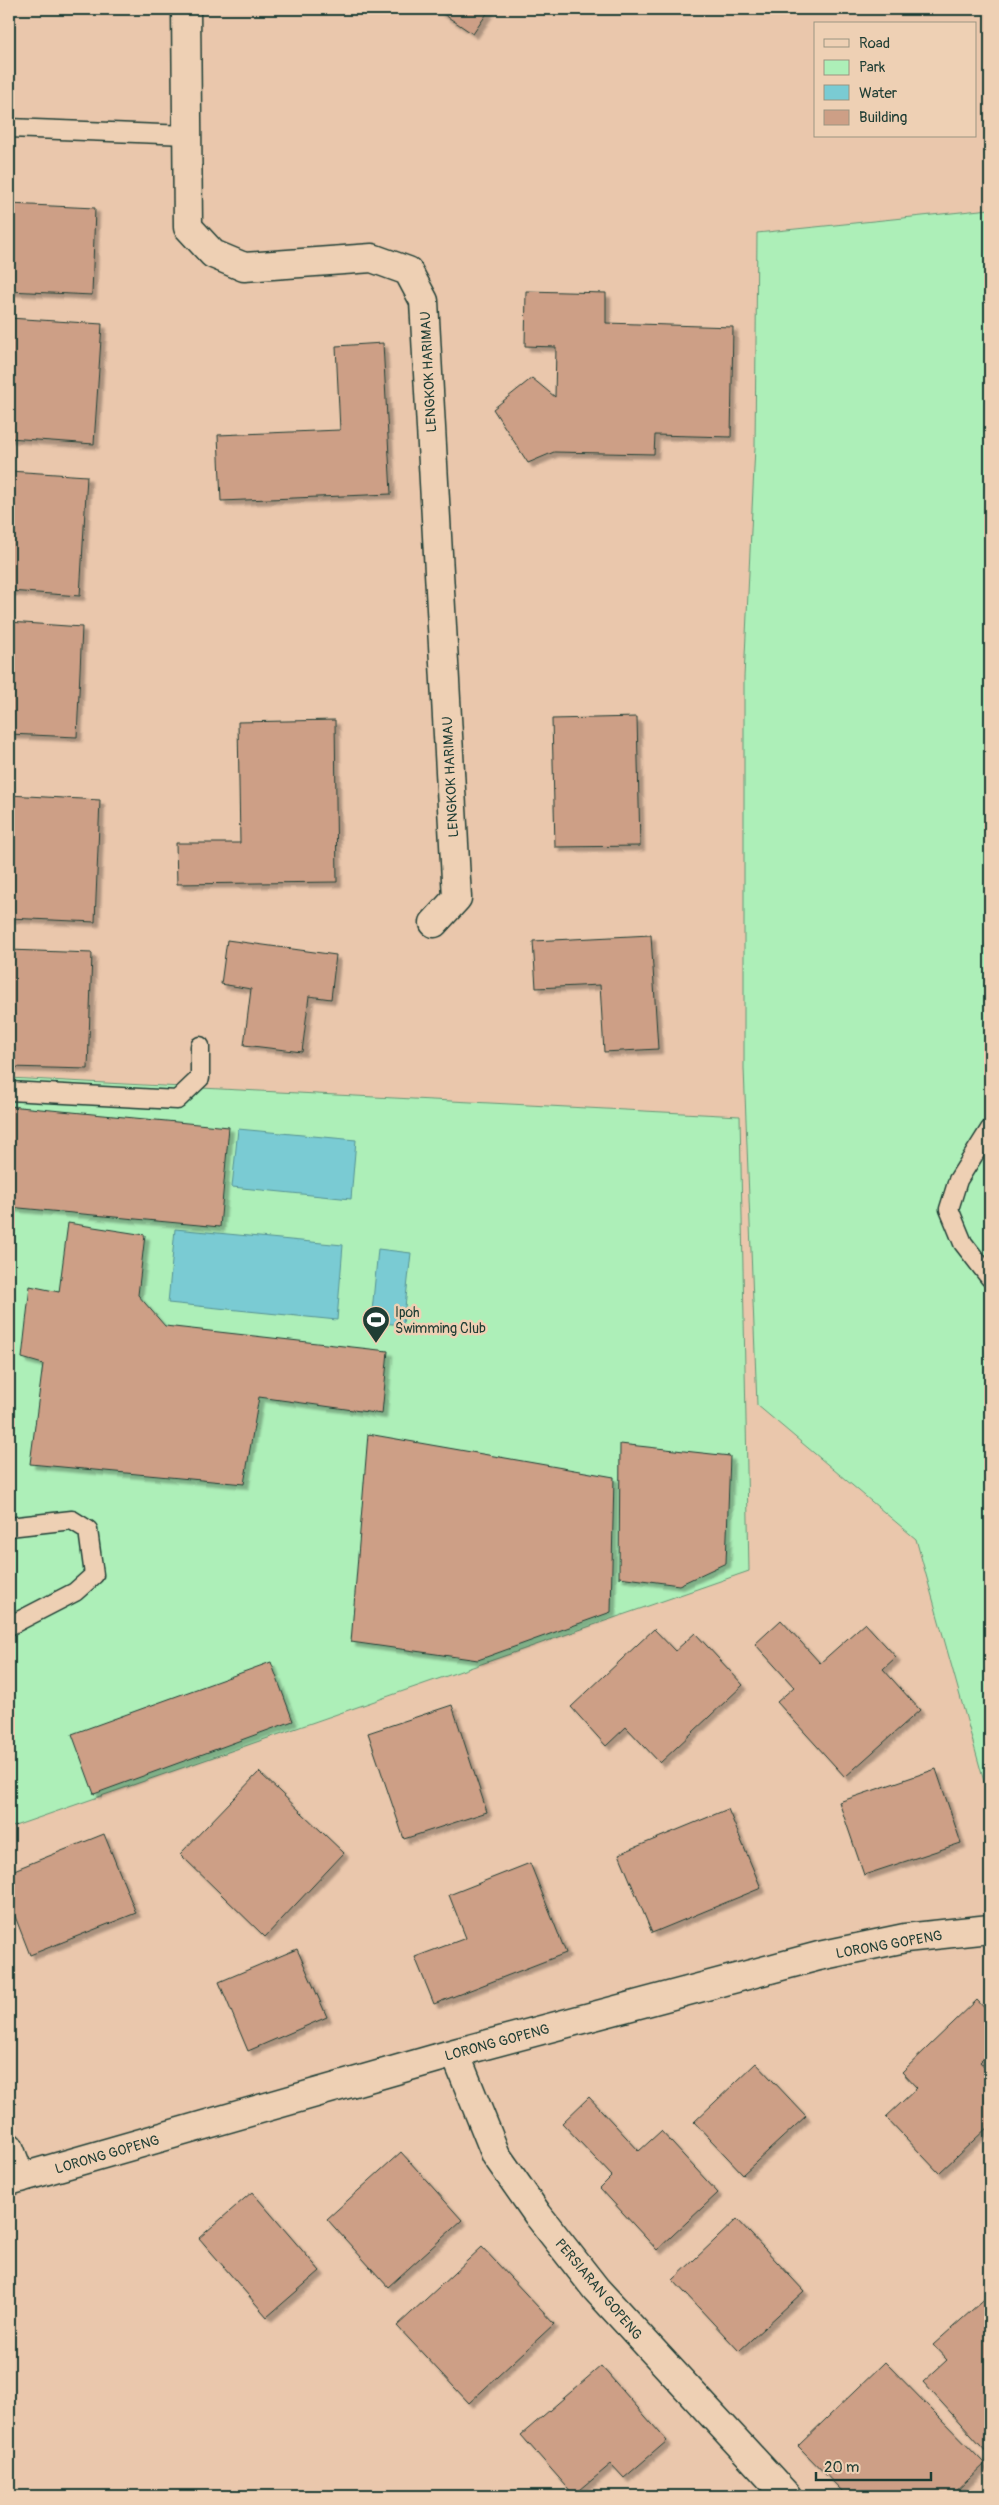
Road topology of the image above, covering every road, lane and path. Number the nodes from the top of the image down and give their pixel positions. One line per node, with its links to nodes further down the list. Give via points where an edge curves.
1 (186, 9): 3 (street, LENGKOK HARIMAU)
2 (9, 128): 3 (lane)
3 (187, 136): 4 (street, LENGKOK HARIMAU, via 188,227 213,254 244,267 372,258 408,271 424,301 457,898)
4 (434, 923)
5 (200, 1046): 6 (lane, via 200,1078 177,1100)
6 (9, 1091)
7 (990, 1129): 8 (lane, via 958,1180 949,1209 963,1243)
8 (990, 1278)
9 (9, 1527): 10 (lane, via 72,1520 88,1530 94,1575 75,1592)
10 (9, 1626)
11 (990, 1929): 12 (street, LORONG GOPENG, via 905,1938 819,1956)
12 (455, 2053): 14 (street, LORONG GOPENG); 15 (street, PERSIARAN GOPENG, via 496,2155 538,2215 596,2289)
13 (9, 2147): 14 (street)
14 (15, 2180)
15 (786, 2496)

